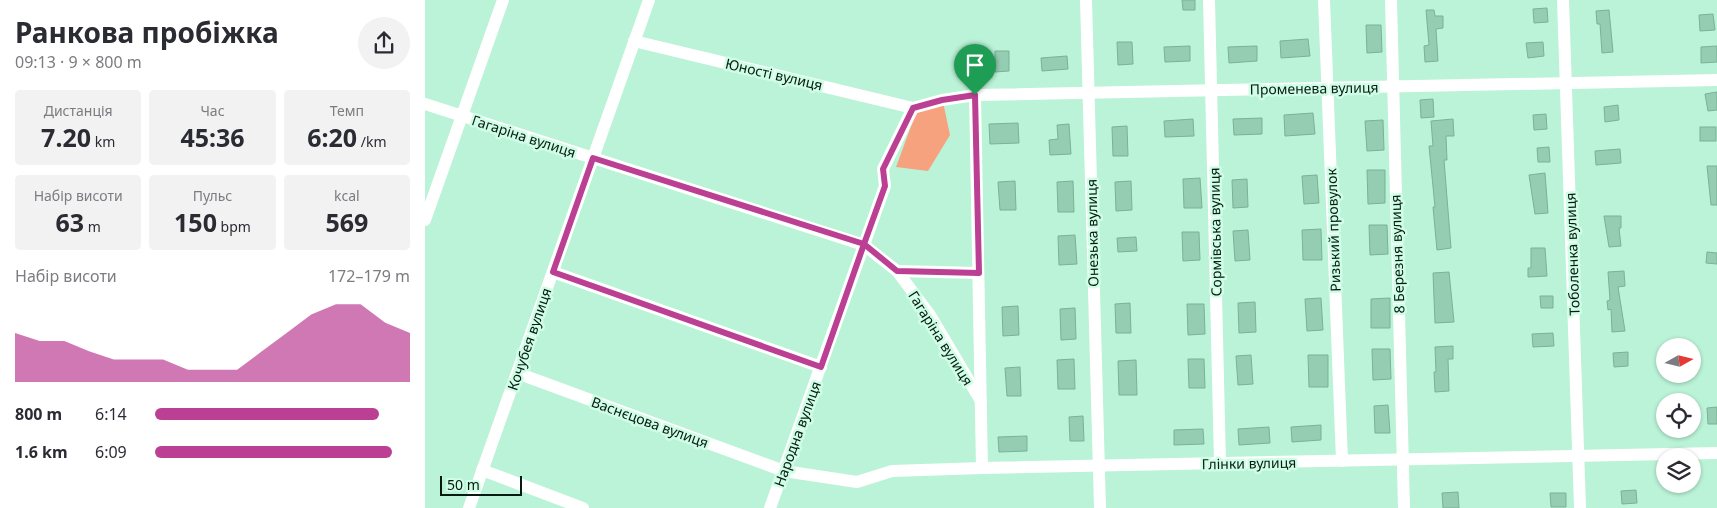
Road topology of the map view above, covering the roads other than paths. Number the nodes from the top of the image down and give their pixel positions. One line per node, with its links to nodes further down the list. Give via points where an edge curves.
1 (503, 0): 18 (street)
2 (649, 0): 8 (street, Кочубея вулиця)
3 (1086, 0): 14 (street, Онезька вулиця)
4 (1209, 0): 13 (street, Сормівська вулиця)
5 (1324, 0): 12 (street, Ризький провулок)
6 (1391, 0): 11 (street, 8 Березня вулиця)
7 (1563, 0): 10 (street, Тоболенка вулиця)
8 (635, 41): 17 (street, Юності вулиця); 19 (street, Кочубея вулиця)
9 (1717, 80): 10 (street, Променева вулиця)
10 (1566, 83): 11 (street, Променева вулиця); 29 (street, Тоболенка вулиця)
11 (1393, 86): 12 (street, Променева вулиця); 30 (street, 8 Березня вулиця)
12 (1327, 88): 13 (street, Променева вулиця); 31 (street, Ризький провулок)
13 (1211, 90): 14 (street, Променева вулиця); 32 (street, Сормівська вулиця)
14 (1089, 92): 15 (street, Променева вулиця); 33 (street, Онезька вулиця)
15 (975, 95): 17 (street, Променева вулиця); 24 (street)
16 (425, 104): 18 (street, Гагаріна вулиця)
17 (913, 108): 21 (street, Народна вулиця, via 883,169 885,186)
18 (462, 116): 19 (street, Гагаріна вулиця); 20 (street)
19 (593, 158): 21 (street, Гагаріна вулиця); 23 (street, Кочубея вулиця)
20 (425, 220)
21 (864, 244): 22 (street, Гагаріна вулиця); 25 (street, Народна вулиця)
22 (897, 271): 24 (street); 27 (street, Гагаріна вулиця, via 930,315)
23 (553, 272): 25 (street); 26 (street, Кочубея вулиця)
24 (979, 273): 27 (street)
25 (821, 367): 36 (street, Народна вулиця)
26 (517, 373): 35 (street, Кочубея вулиця); 36 (street, Васнєцова вулиця)
27 (981, 401): 34 (street)
28 (1717, 453): 29 (street, Глінки вулиця)
29 (1579, 456): 30 (street, Глінки вулиця); 42 (street, Тоболенка вулиця)
30 (1403, 460): 31 (street, Глінки вулиця); 41 (street, 8 Березня вулиця)
31 (1342, 461): 32 (street, Глінки вулиця)
32 (1220, 463): 33 (street, Глінки вулиця)
33 (1098, 466): 34 (street, Глінки вулиця); 40 (street, Онезька вулиця)
34 (982, 468): 36 (street, Глінки вулиця, via 892,471 857,482)
35 (482, 470): 37 (street, Кочубея вулиця); 38 (street)
36 (784, 470): 39 (street, Народна вулиця)
37 (469, 508)
38 (583, 508)
39 (771, 508)
40 (1100, 508)
41 (1404, 508)
42 (1580, 508)

